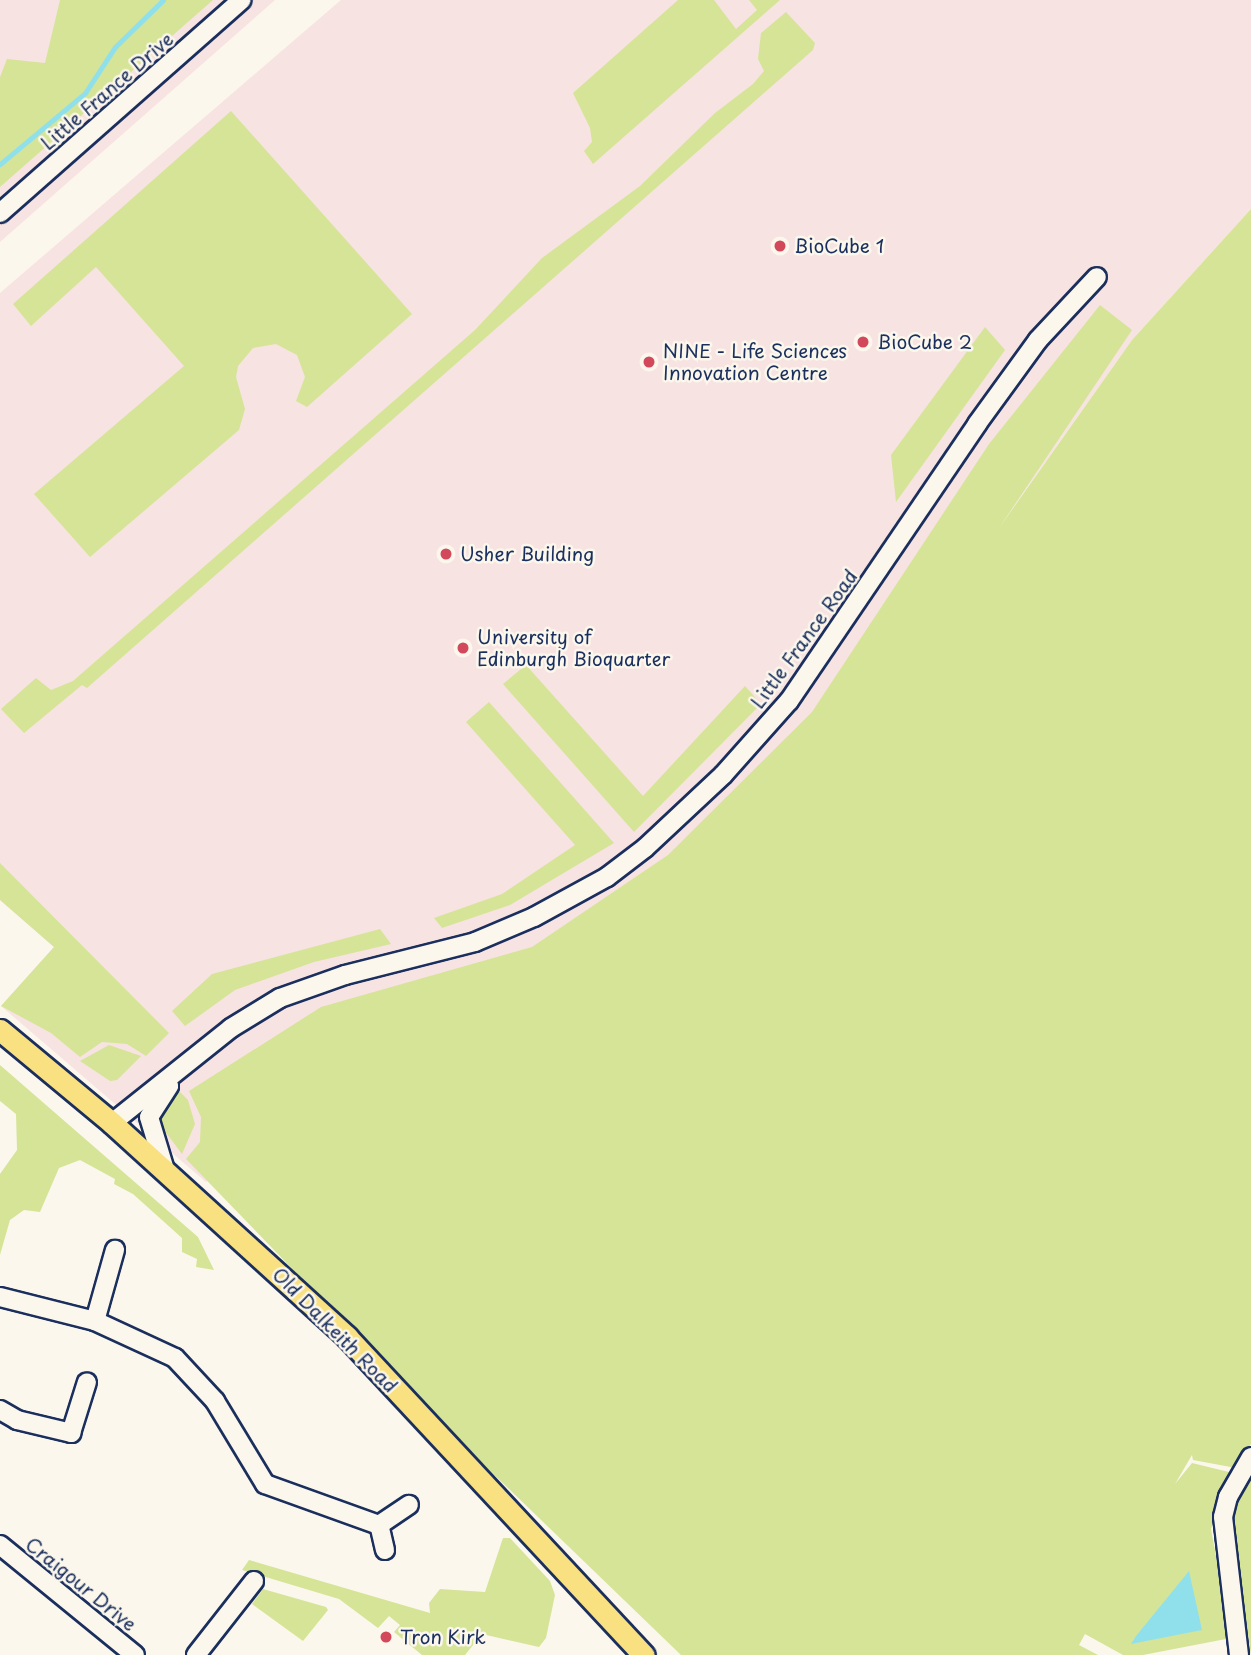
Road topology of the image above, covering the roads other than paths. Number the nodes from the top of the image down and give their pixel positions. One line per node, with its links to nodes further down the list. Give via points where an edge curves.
1 (242, 0): 2 (street, Little France Drive)
2 (0, 213)
3 (1097, 277): 5 (street, Little France Road, via 1038,340 789,701 723,775 645,848 607,877 534,917 475,942 345,975 280,998)
4 (0, 1030): 6 (main road, Old Dalkeith Road)
5 (199, 1052): 6 (street, Little France Road); 7 (street, Little France Road, via 159,1097 149,1117)
6 (111, 1123): 7 (main road, Old Dalkeith Road)
7 (165, 1170): 21 (main road, Old Dalkeith Road, via 347,1337)
8 (115, 1251): 10 (street)
9 (0, 1297): 10 (street)
10 (95, 1321): 15 (street, via 152,1345 192,1372 265,1484)
11 (87, 1382): 12 (street, via 74,1441)
12 (0, 1410)
13 (1251, 1457): 22 (street, via 1228,1497 1223,1517)
14 (409, 1505): 15 (street)
15 (379, 1525): 17 (street)
16 (0, 1545): 19 (street, Craigour Drive)
17 (385, 1550)
18 (254, 1581): 20 (street)
19 (135, 1655)
20 (196, 1655)
21 (644, 1655)
22 (1239, 1655)

